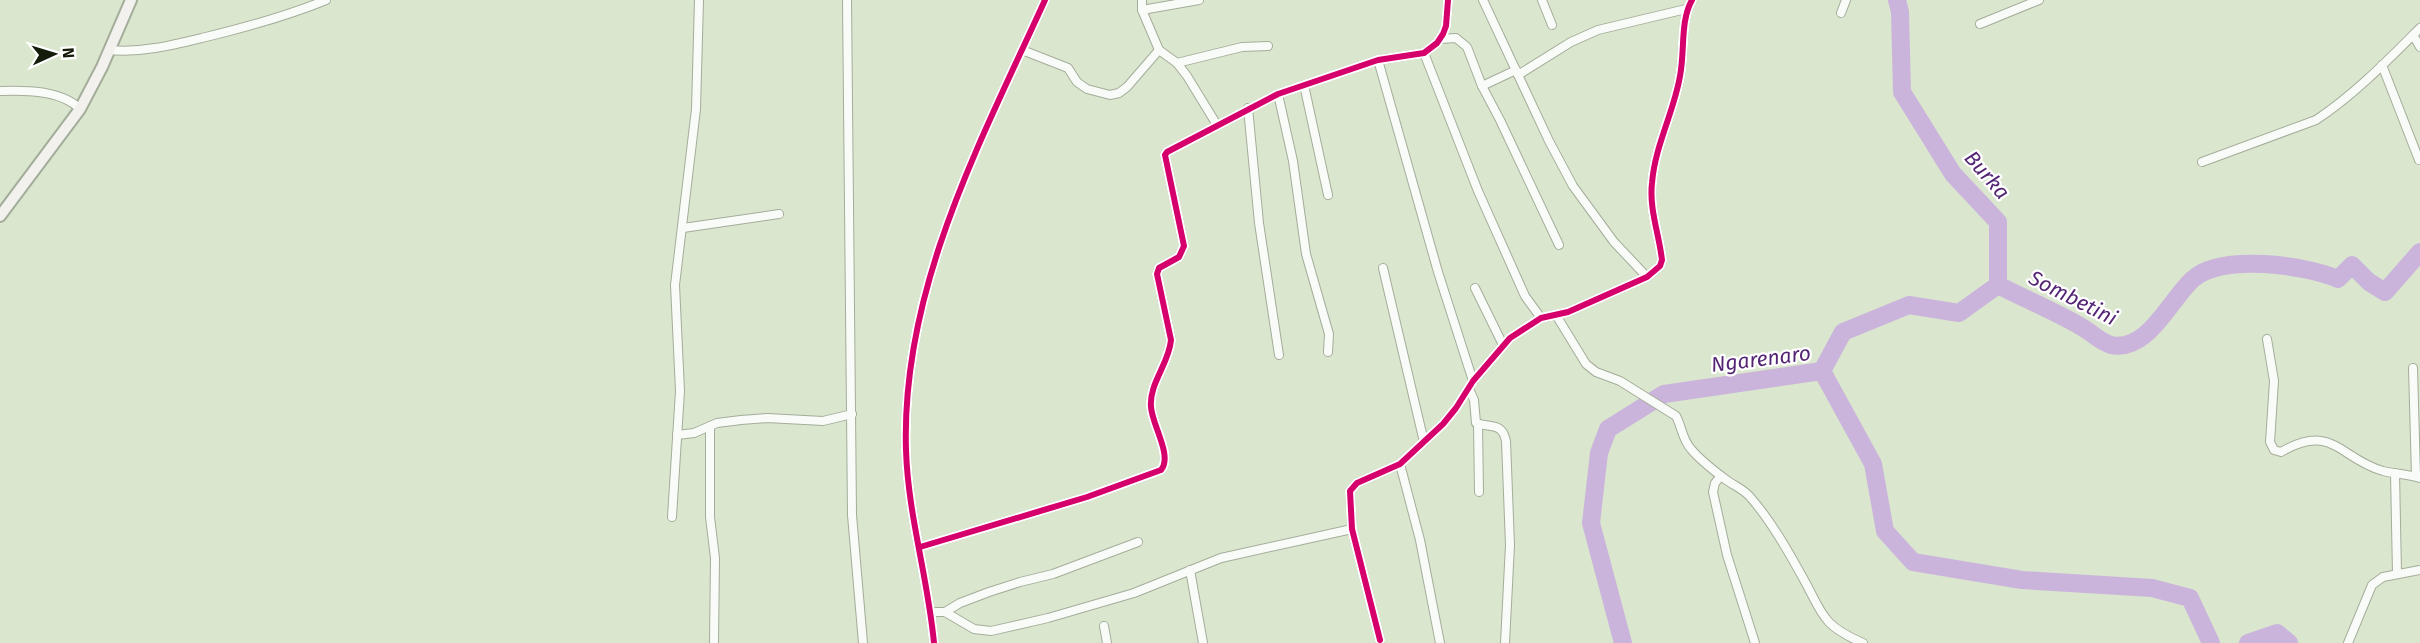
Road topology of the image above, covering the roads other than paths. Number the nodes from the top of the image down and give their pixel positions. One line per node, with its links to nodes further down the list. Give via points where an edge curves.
1 (131, 0): 24 (street)
2 (326, 0): 24 (street, via 294,13 176,45 137,52)
3 (699, 0): 44 (street, via 696,109)
4 (847, 0): 57 (street)
5 (1045, 0): 25 (street)
6 (1142, 0): 15 (street)
7 (1199, 0): 15 (street)
8 (1448, 0): 21 (street, via 1446,26)
9 (1483, 0): 31 (street)
10 (1542, 0): 18 (street)
11 (1692, 0): 14 (street)
12 (1846, 0): 16 (street)
13 (2039, 0): 17 (street)
14 (1686, 9): 31 (street, via 1598,30); 47 (street, via 1681,76 1652,183 1662,260)
15 (1142, 10): 26 (street)
16 (1841, 13)
17 (1980, 24)
18 (1552, 25)
19 (2420, 28): 20 (street)
20 (2413, 35): 23 (street); 30 (street)
21 (1440, 39): 27 (street); 33 (street, via 1456,38 1467,47)
22 (1268, 46): 29 (street, via 1242,47)
23 (2420, 47)
24 (110, 50): 37 (street)
25 (1022, 50): 26 (street, via 1068,68 1080,86 1110,95 1127,87); 70 (street, via 960,188 931,272 914,339 906,449)
26 (1159, 50): 29 (street)
27 (1424, 53): 28 (street); 50 (street, via 1478,191 1526,296)
28 (1378, 60): 32 (street); 56 (street)
29 (1177, 63): 38 (street)
30 (2382, 65): 39 (street); 40 (street, via 2316,120)
31 (1517, 72): 33 (street); 47 (street, via 1573,186 1614,242)
32 (1304, 85): 35 (street); 41 (street)
33 (1482, 86): 45 (street)
34 (0, 91): 37 (street, via 48,94)
35 (1278, 94): 36 (street); 53 (street, via 1293,161 1306,254 1329,334)
36 (1248, 108): 38 (street); 54 (street, via 1259,223)
37 (80, 109): 43 (street)
38 (1217, 125): 70 (street, via 1165,155 1184,246 1179,257 1159,268 1157,274 1171,340 1153,389 1151,408 1165,465 1161,470 1087,497)
39 (2420, 160)
40 (2202, 162)
41 (1329, 195)
42 (779, 214): 44 (street)
43 (0, 216)
44 (683, 228): 60 (street, via 675,285 680,391)
45 (1559, 245)
46 (1383, 268): 61 (street)
47 (1647, 277): 49 (street)
48 (1475, 288): 52 (street)
49 (1556, 315): 50 (street); 64 (street, via 1586,364 1676,416 1690,449)
50 (1541, 318): 52 (street)
51 (2267, 339): 63 (street, via 2274,381 2270,442 2274,450 2281,452 2307,441 2323,441 2365,463)
52 (1503, 345): 56 (street)
53 (1328, 352)
54 (1279, 355)
55 (2412, 368): 65 (street)
56 (1471, 385): 58 (street); 61 (street, via 1456,408)
57 (852, 414): 59 (street, via 824,421 767,418); 79 (street, via 852,515)
58 (1478, 424): 66 (street); 84 (street, via 1499,428 1506,441 1509,545)
59 (710, 426): 60 (street); 78 (street)
60 (677, 435): 67 (street)
61 (1424, 442): 62 (street)
62 (1400, 464): 68 (street, via 1352,487); 83 (street)
63 (2395, 473): 65 (street); 73 (street)
64 (1721, 476): 85 (street, via 1713,492 1727,555); 86 (street, via 1745,491 1759,508 1829,623 1843,635)
65 (2418, 477)
66 (1479, 492)
67 (672, 517)
68 (1352, 529): 71 (street, via 1221,558); 77 (street)
69 (1138, 542): 74 (street, via 1053,574 989,592)
70 (920, 547): 75 (street)
71 (1190, 570): 74 (street, via 1089,607 991,631 974,629); 82 (street)
72 (2420, 570): 73 (street)
73 (2397, 573): 87 (street, via 2372,585)
74 (945, 612): 75 (street)
75 (931, 614): 80 (street)
76 (1104, 626): 81 (street)
77 (1380, 640)
78 (714, 643)
79 (863, 643)
80 (934, 643)
81 (1107, 643)
82 (1203, 643)
83 (1440, 643)
84 (1505, 643)
85 (1755, 643)
86 (1863, 643)
87 (2348, 643)

